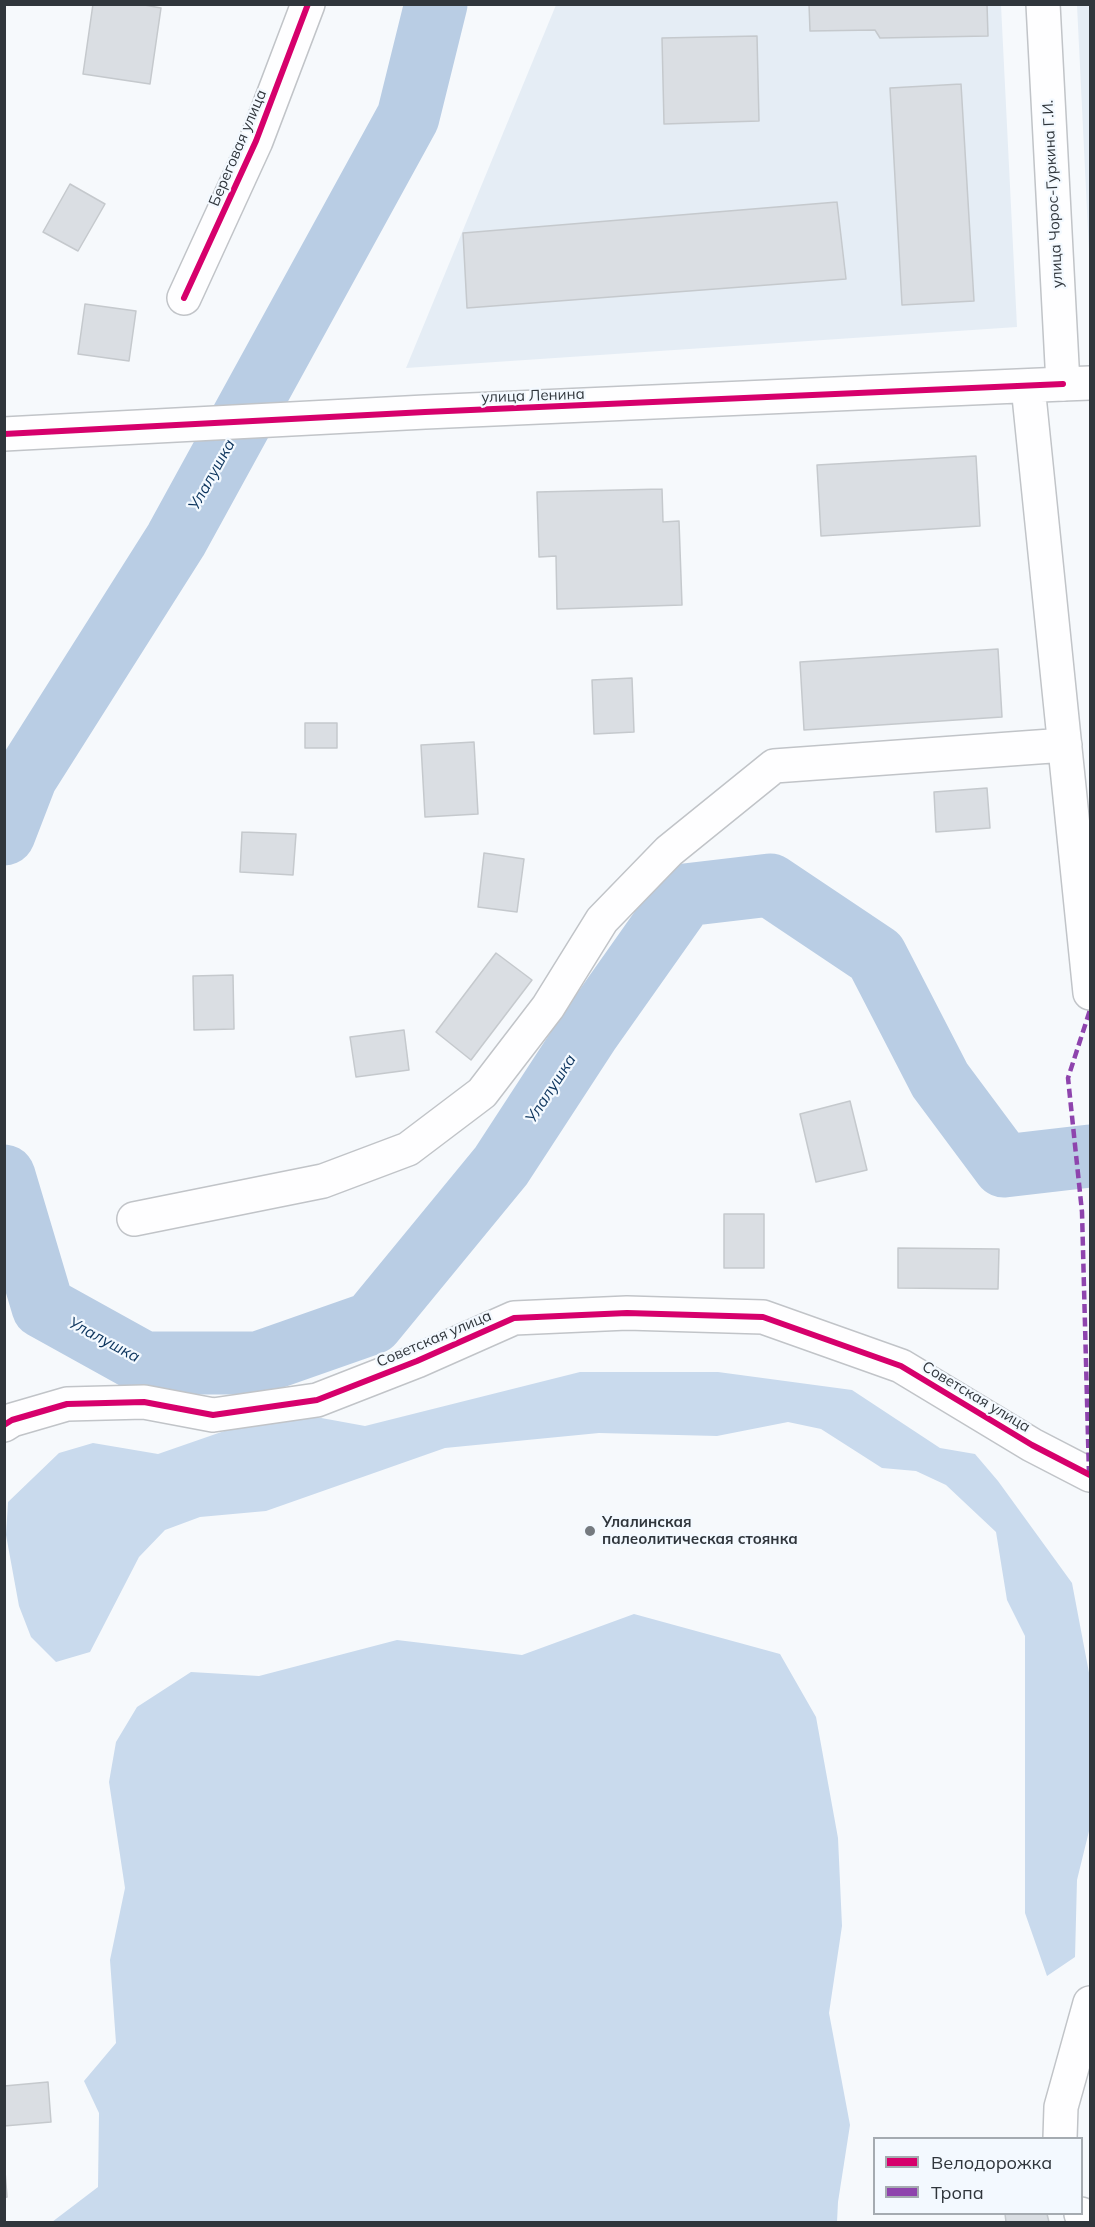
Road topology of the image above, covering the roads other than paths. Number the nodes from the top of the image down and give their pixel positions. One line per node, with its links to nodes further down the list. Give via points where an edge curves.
1 (308, 4): 3 (street, Береговая улица, via 256,141)
2 (1043, 4): 4 (street, улица Чорос-Гуркина Г.И.)
3 (184, 298)
4 (1077, 384): 5 (street, улица Ленина)
5 (1028, 386): 6 (street, улица Ленина); 7 (street)
6 (4, 434)
7 (1065, 745): 8 (street); 9 (street, via 774,766 669,851 602,920 548,1007 482,1094 408,1149 323,1181)
8 (1090, 993)
9 (134, 1219)
10 (4, 1425): 11 (street, Советская улица, via 66,1404 144,1402 213,1415 317,1400 514,1318 627,1312 763,1317 901,1366)
11 (1090, 1476)
12 (1090, 2003): 13 (street, via 1061,2107)
13 (1060, 2137)

